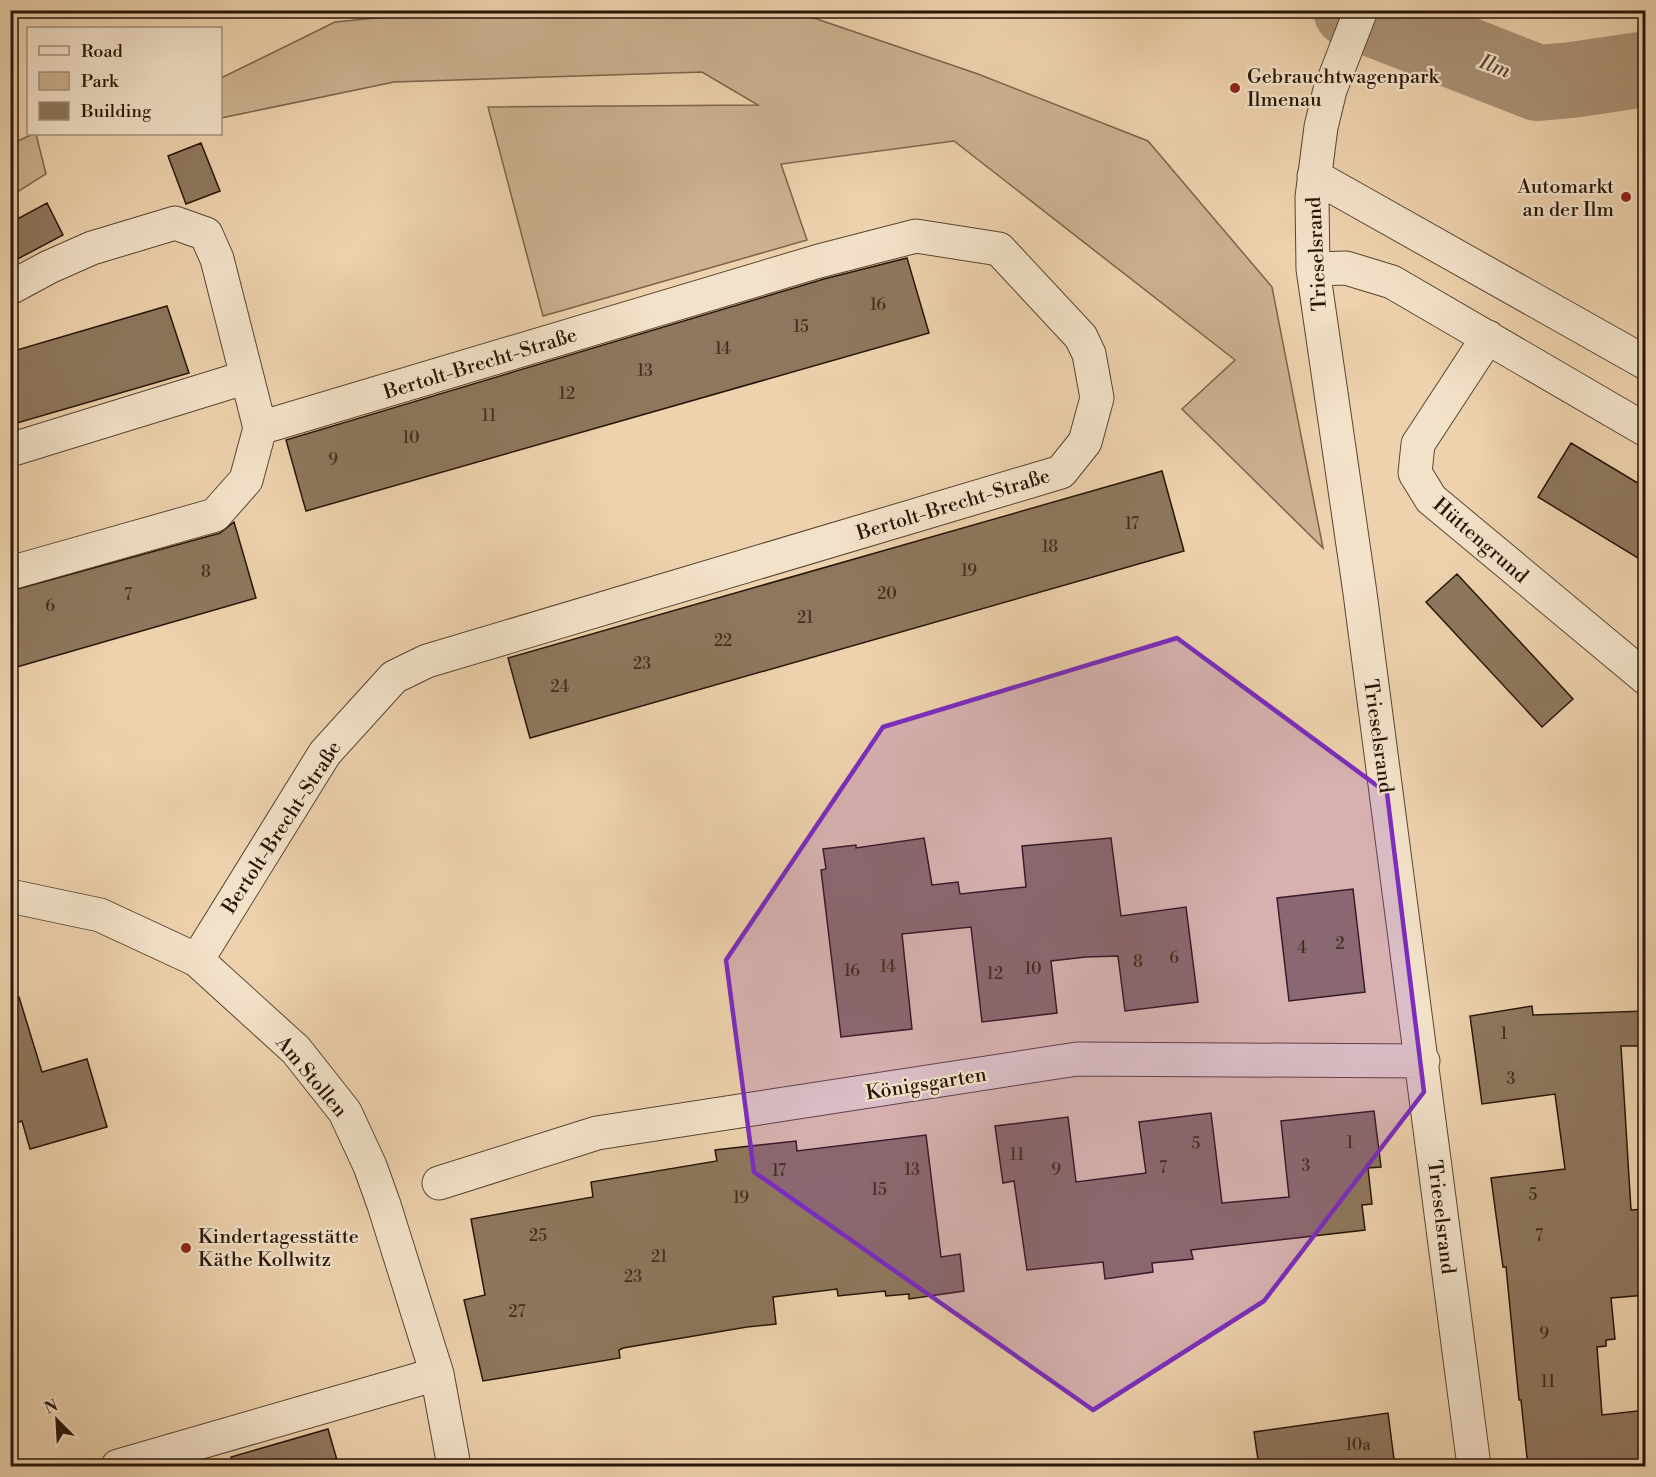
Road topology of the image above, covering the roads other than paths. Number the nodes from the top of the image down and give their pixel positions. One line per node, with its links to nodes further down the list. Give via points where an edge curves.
1 (1360, 10): 2 (street, Trieselsrand, via 1330,90)
2 (1314, 176): 3 (street, Trieselsrand); 6 (street)
3 (1313, 269): 5 (street, via 1346,268 1392,282); 15 (street, Trieselsrand, via 1346,486)
4 (10, 288): 7 (street, via 92,248 175,223 206,234 217,259)
5 (1488, 337): 9 (street); 12 (street, Hüttengrund, via 1418,444 1415,473 1431,499)
6 (1646, 363)
7 (247, 377): 8 (street); 10 (street)
8 (260, 428): 11 (street, via 246,480 215,515); 14 (street, Bertolt-Brecht-Straße, via 819,261 916,236 999,249 1081,337 1089,354 1097,398 1085,442 1062,472 427,661 394,677 325,753)
9 (1646, 430)
10 (10, 450)
11 (10, 573)
12 (1646, 678)
13 (10, 896): 14 (street, Am Stollen, via 100,915)
14 (197, 960): 17 (street, Am Stollen, via 296,1050 345,1112 384,1205)
15 (1422, 1061): 16 (street, Königsgarten, via 1077,1059 597,1133); 20 (street, Trieselsrand)
16 (439, 1183)
17 (437, 1374): 18 (street); 19 (street, Am Stollen)
18 (118, 1467)
19 (454, 1467)
20 (1474, 1467)

